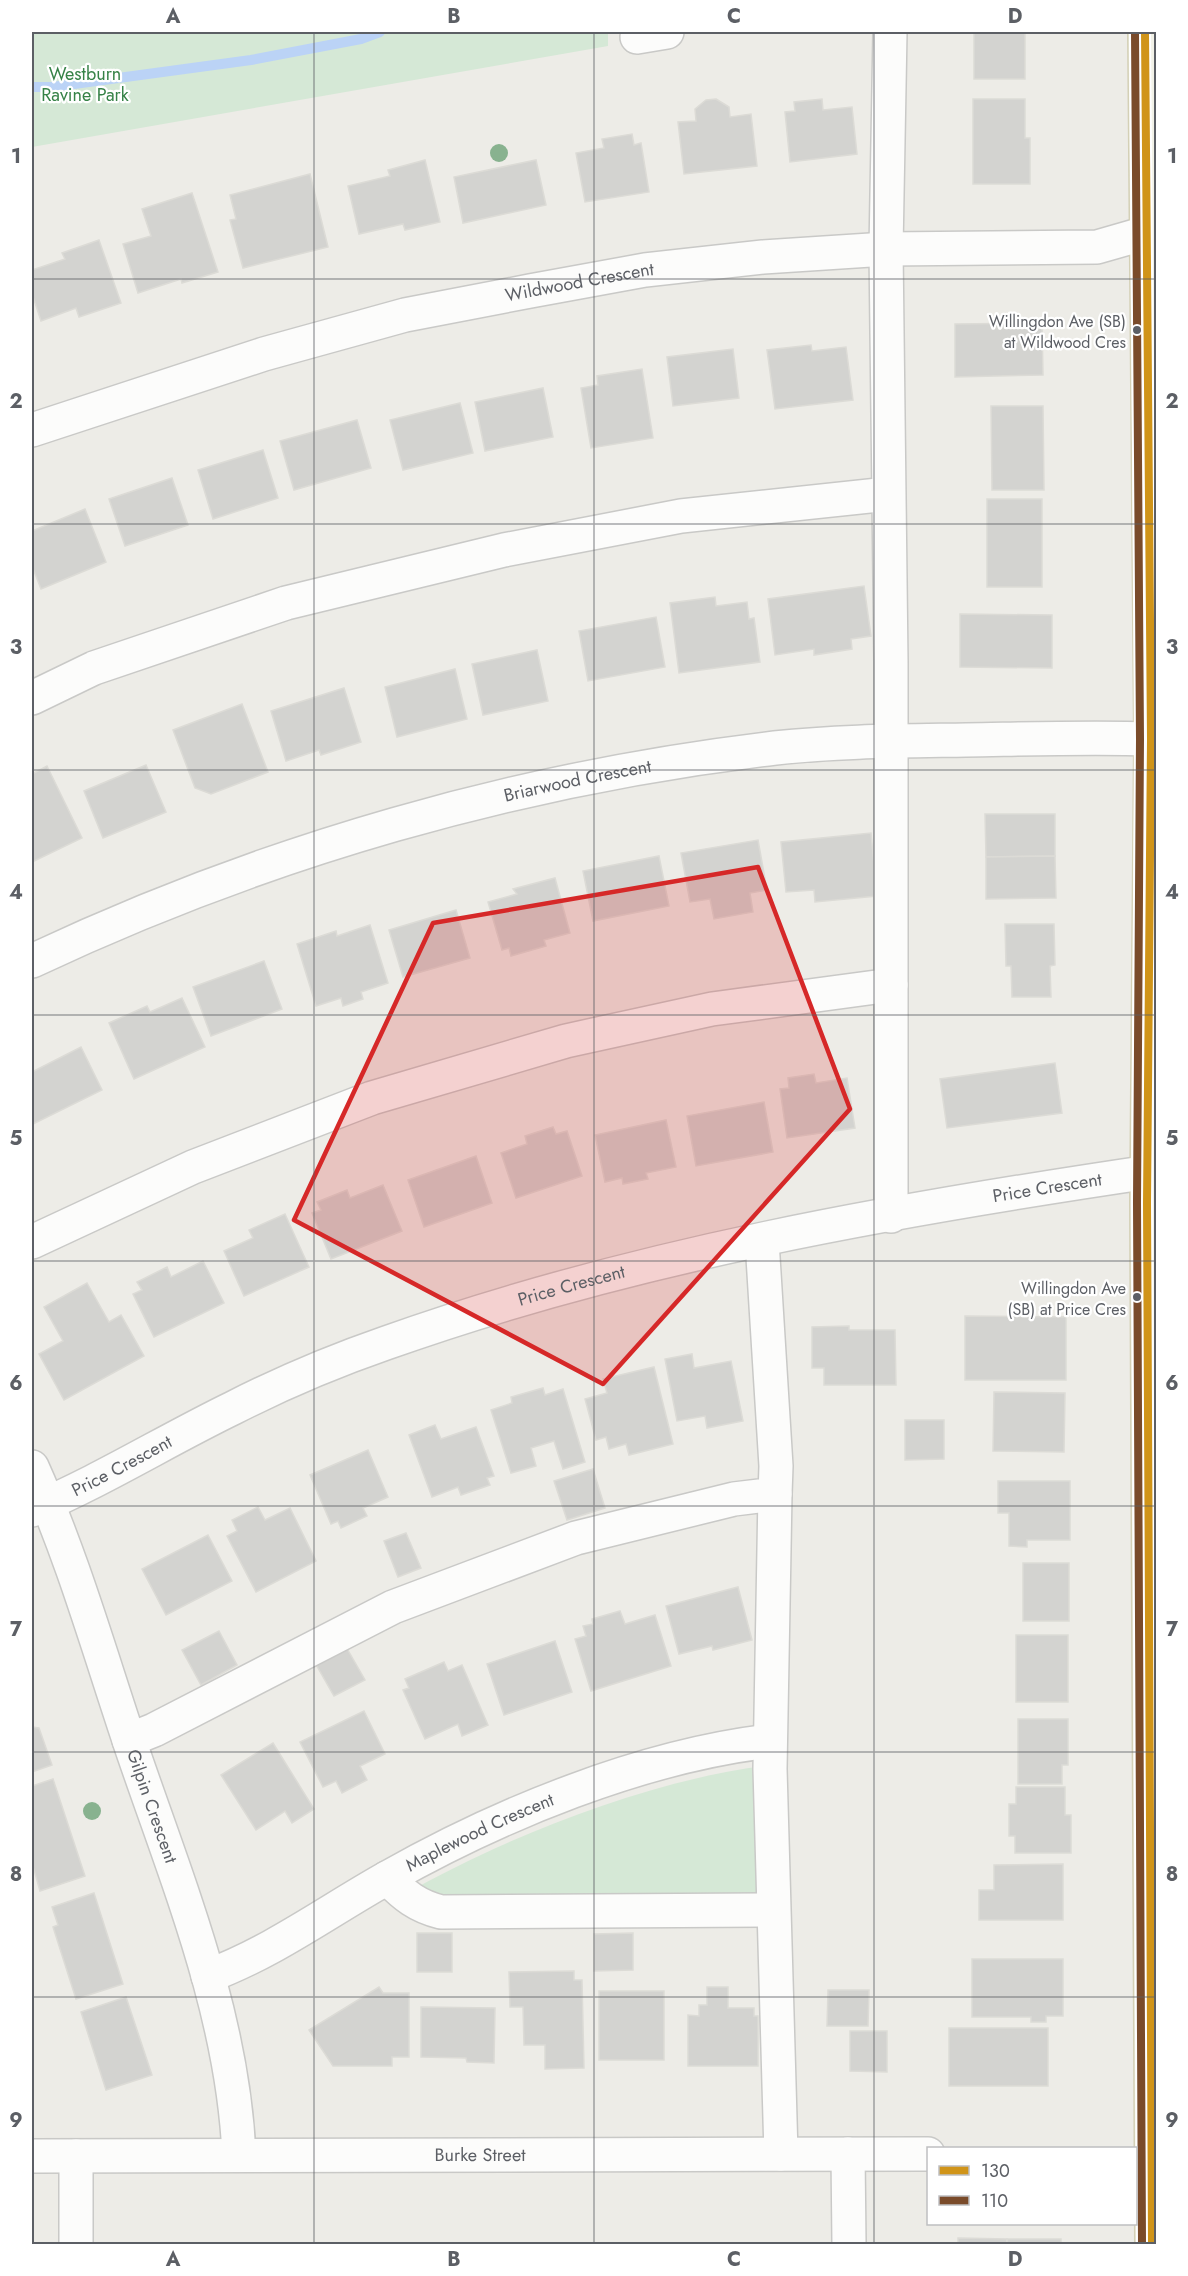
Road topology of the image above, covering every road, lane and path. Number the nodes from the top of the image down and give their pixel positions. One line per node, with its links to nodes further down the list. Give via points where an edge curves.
1 (890, 32): 4 (street)
2 (1144, 32): 3 (main road)
3 (1151, 231): 4 (street, Wildwood Crescent, via 1097,247); 8 (main road)
4 (886, 249): 5 (street, Wildwood Crescent, via 763,256 645,270 405,315 264,354); 6 (street)
5 (32, 430)
6 (888, 494): 7 (street, via 681,516 504,550 286,603 94,669); 9 (street)
7 (32, 698)
8 (1151, 739): 9 (street, Briarwood Crescent); 12 (main road)
9 (890, 741): 10 (street, Briarwood Crescent, via 778,748 676,762 441,812 226,879 110,924); 11 (street)
10 (32, 961)
11 (891, 986): 13 (street); 15 (street, via 690,1014 566,1041 383,1095 194,1167)
12 (1152, 1172): 13 (street, Price Crescent); 28 (main road)
13 (891, 1216): 14 (street, Price Crescent)
14 (762, 1241): 17 (street); 18 (street, Price Crescent, via 616,1274 385,1343 233,1407)
15 (32, 1242)
16 (32, 1467): 18 (street, Gilpin Crescent)
17 (775, 1494): 19 (street, via 734,1499 576,1539 393,1607); 20 (street)
18 (40, 1506): 19 (street, Gilpin Crescent, via 66,1550)
19 (129, 1740): 23 (street, Gilpin Crescent)
20 (770, 1741): 21 (street, Maplewood Crescent, via 726,1747 620,1775 462,1837); 22 (street)
21 (387, 1878): 22 (street, via 407,1899 441,1912); 23 (street, Maplewood Crescent, via 253,1958)
22 (772, 1910): 24 (street)
23 (208, 1976): 27 (street, Gilpin Crescent, via 228,2056 237,2114)
24 (781, 2154): 25 (street, Burke Street); 27 (street, Burke Street)
25 (848, 2154): 26 (street, Burke Street); 32 (street)
26 (927, 2154)
27 (238, 2155): 30 (street, Burke Street)
28 (1144, 2155): 33 (main road)
29 (32, 2156): 30 (street, Burke Street)
30 (76, 2156): 31 (street)
31 (76, 2244)
32 (849, 2244)
33 (1152, 2244)

